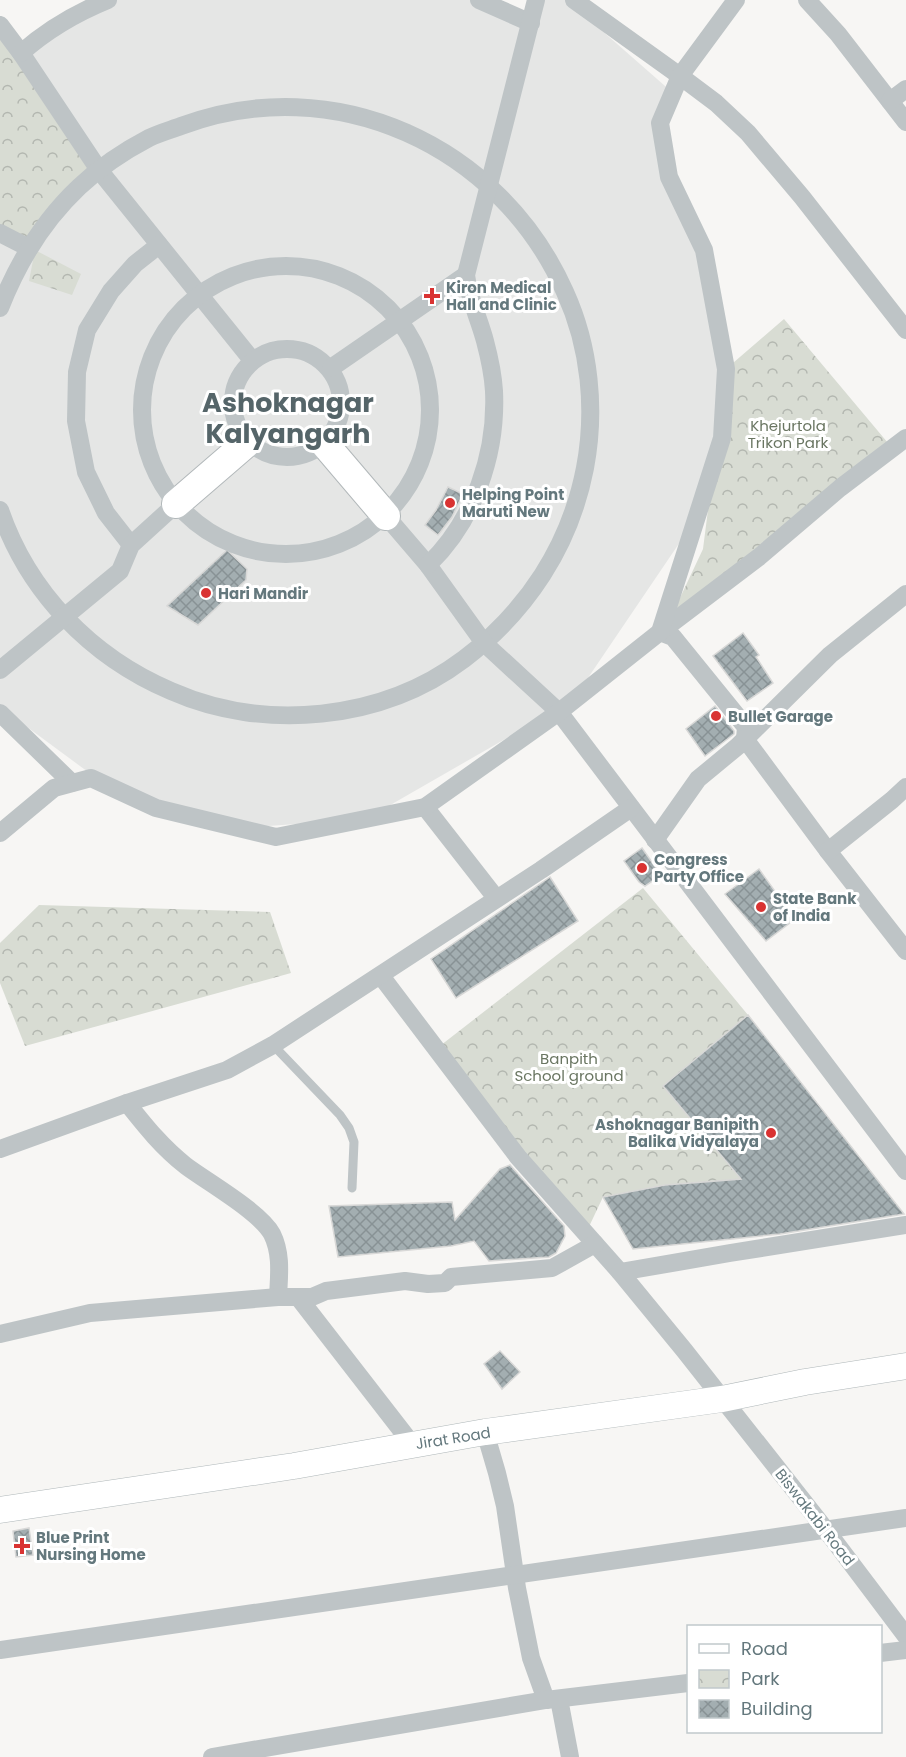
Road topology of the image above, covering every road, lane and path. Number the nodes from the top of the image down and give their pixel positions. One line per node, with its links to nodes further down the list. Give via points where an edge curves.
1 (108, 0): 9 (street, via 52,29)
2 (479, 0): 7 (street)
3 (536, 0): 7 (street)
4 (574, 0): 10 (street)
5 (736, 0): 10 (street)
6 (807, 0): 12 (street)
7 (531, 23): 15 (street)
8 (0, 26): 9 (street)
9 (21, 53): 14 (street)
10 (680, 76): 23 (street, via 748,133); 36 (street, via 660,123 669,177 704,250 726,369 722,438)
11 (906, 89): 12 (street)
12 (890, 101): 13 (street)
13 (906, 122)
14 (99, 170): 15 (street, via 150,138 207,117 266,107 326,109 385,123 440,149); 17 (street); 18 (street, via 60,206)
15 (488, 184): 19 (street); 37 (street, via 537,240 560,280 582,341 590,415 581,488 554,557 534,589)
16 (0, 234): 18 (street)
17 (159, 245): 20 (street); 32 (street, via 111,291 87,330 77,372 76,421 86,472 106,513)
18 (29, 248): 21 (street)
19 (466, 275): 22 (street); 33 (street, via 485,340 494,390 493,436 481,481 466,516 444,550)
20 (199, 294): 22 (street, via 231,275 267,266 304,266 340,276 373,295); 24 (street); 29 (street, via 177,314 160,338 148,365 142,394 141,424 148,453 159,480)
21 (0, 308)
22 (399, 321): 25 (street); 31 (street, via 418,352 426,378 430,423 422,458 406,490)
23 (906, 330)
24 (252, 360): 25 (street, via 278,348 307,351); 27 (street, via 234,387 234,419)
25 (331, 368): 28 (street, via 342,398 336,430)
26 (906, 438): 36 (street)
27 (249, 441): 28 (street, via 282,458 313,452); 29 (main road)
28 (323, 442): 31 (main road)
29 (176, 504): 31 (street, via 205,530 239,547 277,555 315,552 352,539); 32 (street)
30 (0, 510): 35 (street, via 22,559)
31 (386, 516): 33 (street)
32 (131, 544): 35 (street, via 120,572)
33 (428, 565): 37 (street)
34 (906, 594): 41 (street, via 830,655)
35 (64, 618): 37 (street, via 100,650 150,682 205,704 288,716 323,714 393,697 456,664); 38 (street)
36 (660, 632): 39 (street); 41 (street, via 673,638 746,727)
37 (484, 643): 39 (street)
38 (0, 670)
39 (559, 712): 44 (street); 45 (street)
40 (0, 713): 42 (street)
41 (745, 739): 47 (street, via 698,779); 48 (street)
42 (72, 783): 44 (street, via 91,778 156,808 276,837); 46 (street, via 54,788)
43 (906, 787): 48 (street)
44 (425, 807): 49 (street)
45 (631, 808): 47 (street); 49 (street)
46 (0, 833)
47 (655, 840): 55 (street)
48 (828, 851): 50 (street)
49 (496, 898): 51 (street)
50 (906, 951)
51 (381, 976): 52 (street); 58 (street, Biswakabi Road, via 518,1157)
52 (273, 1046): 53 (street, via 226,1070); 56 (lane, via 349,1128 354,1142)
53 (127, 1103): 54 (street); 60 (street, via 161,1146 262,1220 279,1253)
54 (0, 1149)
55 (906, 1172)
56 (352, 1188)
57 (906, 1225): 59 (street)
58 (595, 1244): 59 (street, Biswakabi Road); 61 (street, via 552,1268 450,1277 445,1283 405,1281)
59 (620, 1272): 64 (street, Biswakabi Road)
60 (278, 1297): 61 (street); 62 (street, via 90,1313)
61 (298, 1297): 66 (street)
62 (0, 1334)
63 (906, 1366): 64 (main road, Jirat Road)
64 (722, 1399): 65 (main road, Jirat Road); 69 (street, Biswakabi Road)
65 (485, 1432): 66 (main road, Jirat Road); 70 (street, via 505,1506)
66 (412, 1444): 67 (main road, Jirat Road, via 294,1466)
67 (0, 1510)
68 (906, 1518): 69 (street)
69 (826, 1530): 70 (street); 71 (street, Biswakabi Road)
70 (515, 1576): 72 (street); 76 (street, via 531,1658)
71 (906, 1636)
72 (0, 1650)
73 (906, 1650): 74 (street)
74 (882, 1653)
75 (687, 1683): 76 (street)
76 (553, 1699): 77 (street); 78 (street)
77 (212, 1757)
78 (570, 1757)

